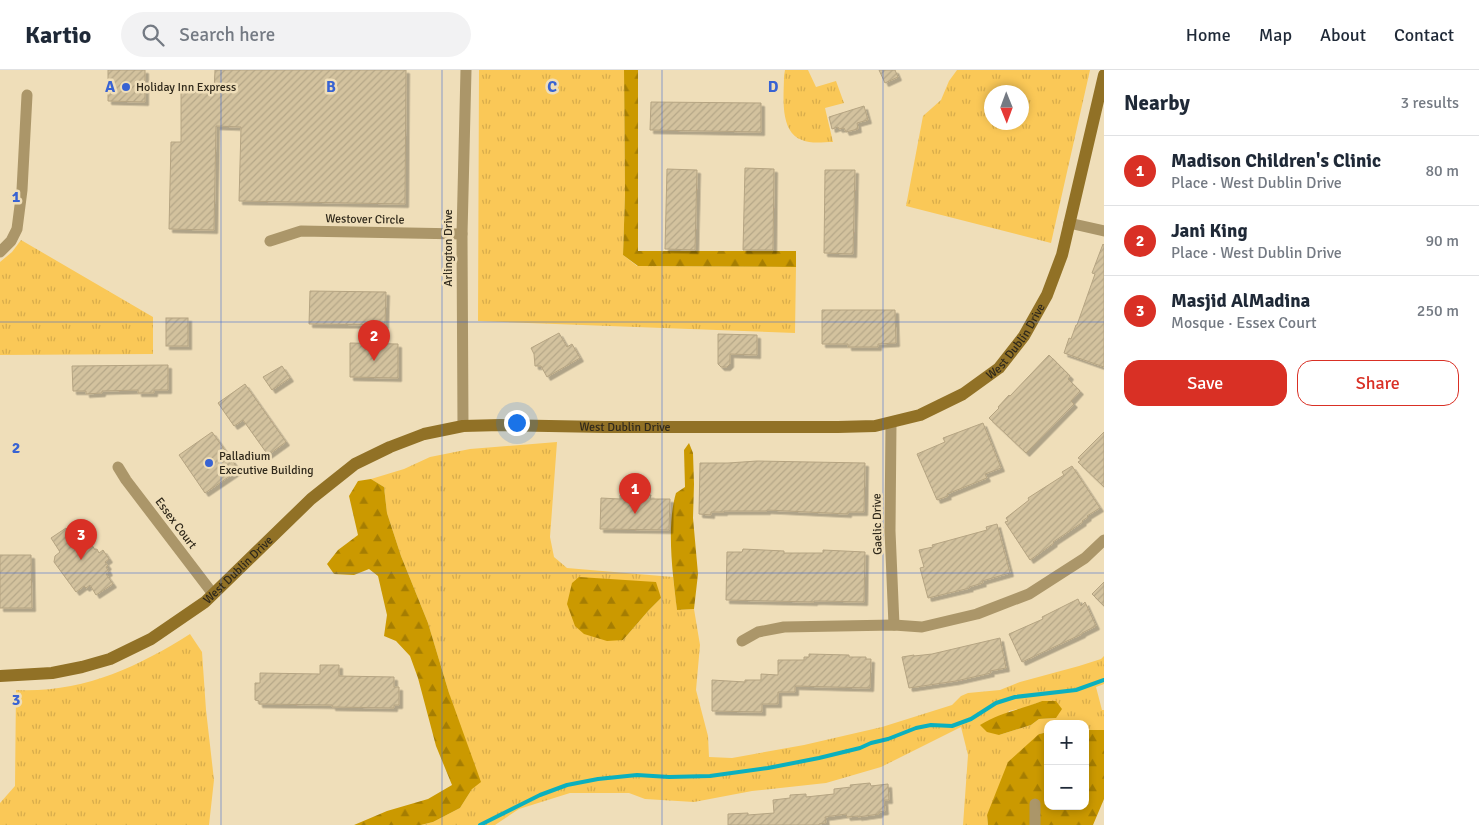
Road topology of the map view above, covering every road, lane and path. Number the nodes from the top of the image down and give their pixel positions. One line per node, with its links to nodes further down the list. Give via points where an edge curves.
1 (466, 70): 6 (street, Arlington Drive)
2 (1104, 75): 4 (street, West Dublin Drive)
3 (27, 95): 8 (street, via 17,229)
4 (1070, 223): 5 (street); 9 (street, West Dublin Drive, via 1048,295 1024,336 999,368 963,394 920,416)
5 (1104, 231)
6 (462, 234): 7 (street, Westover Circle, via 301,231); 10 (street, Arlington Drive)
7 (270, 242)
8 (0, 252)
9 (891, 423): 10 (street, West Dublin Drive, via 838,428); 14 (street, Gaelic Drive, via 890,530)
10 (463, 426): 13 (street, West Dublin Drive, via 424,434 355,464 311,499)
11 (118, 467): 13 (street, Essex Court)
12 (1104, 540): 14 (street, via 1085,558 1029,594 977,614 922,627)
13 (213, 594): 16 (street, West Dublin Drive, via 151,639 110,659 52,674)
14 (894, 625): 15 (street, via 784,627 758,632)
15 (742, 641)
16 (0, 676)
17 (1035, 804): 18 (street)
18 (1035, 825)

